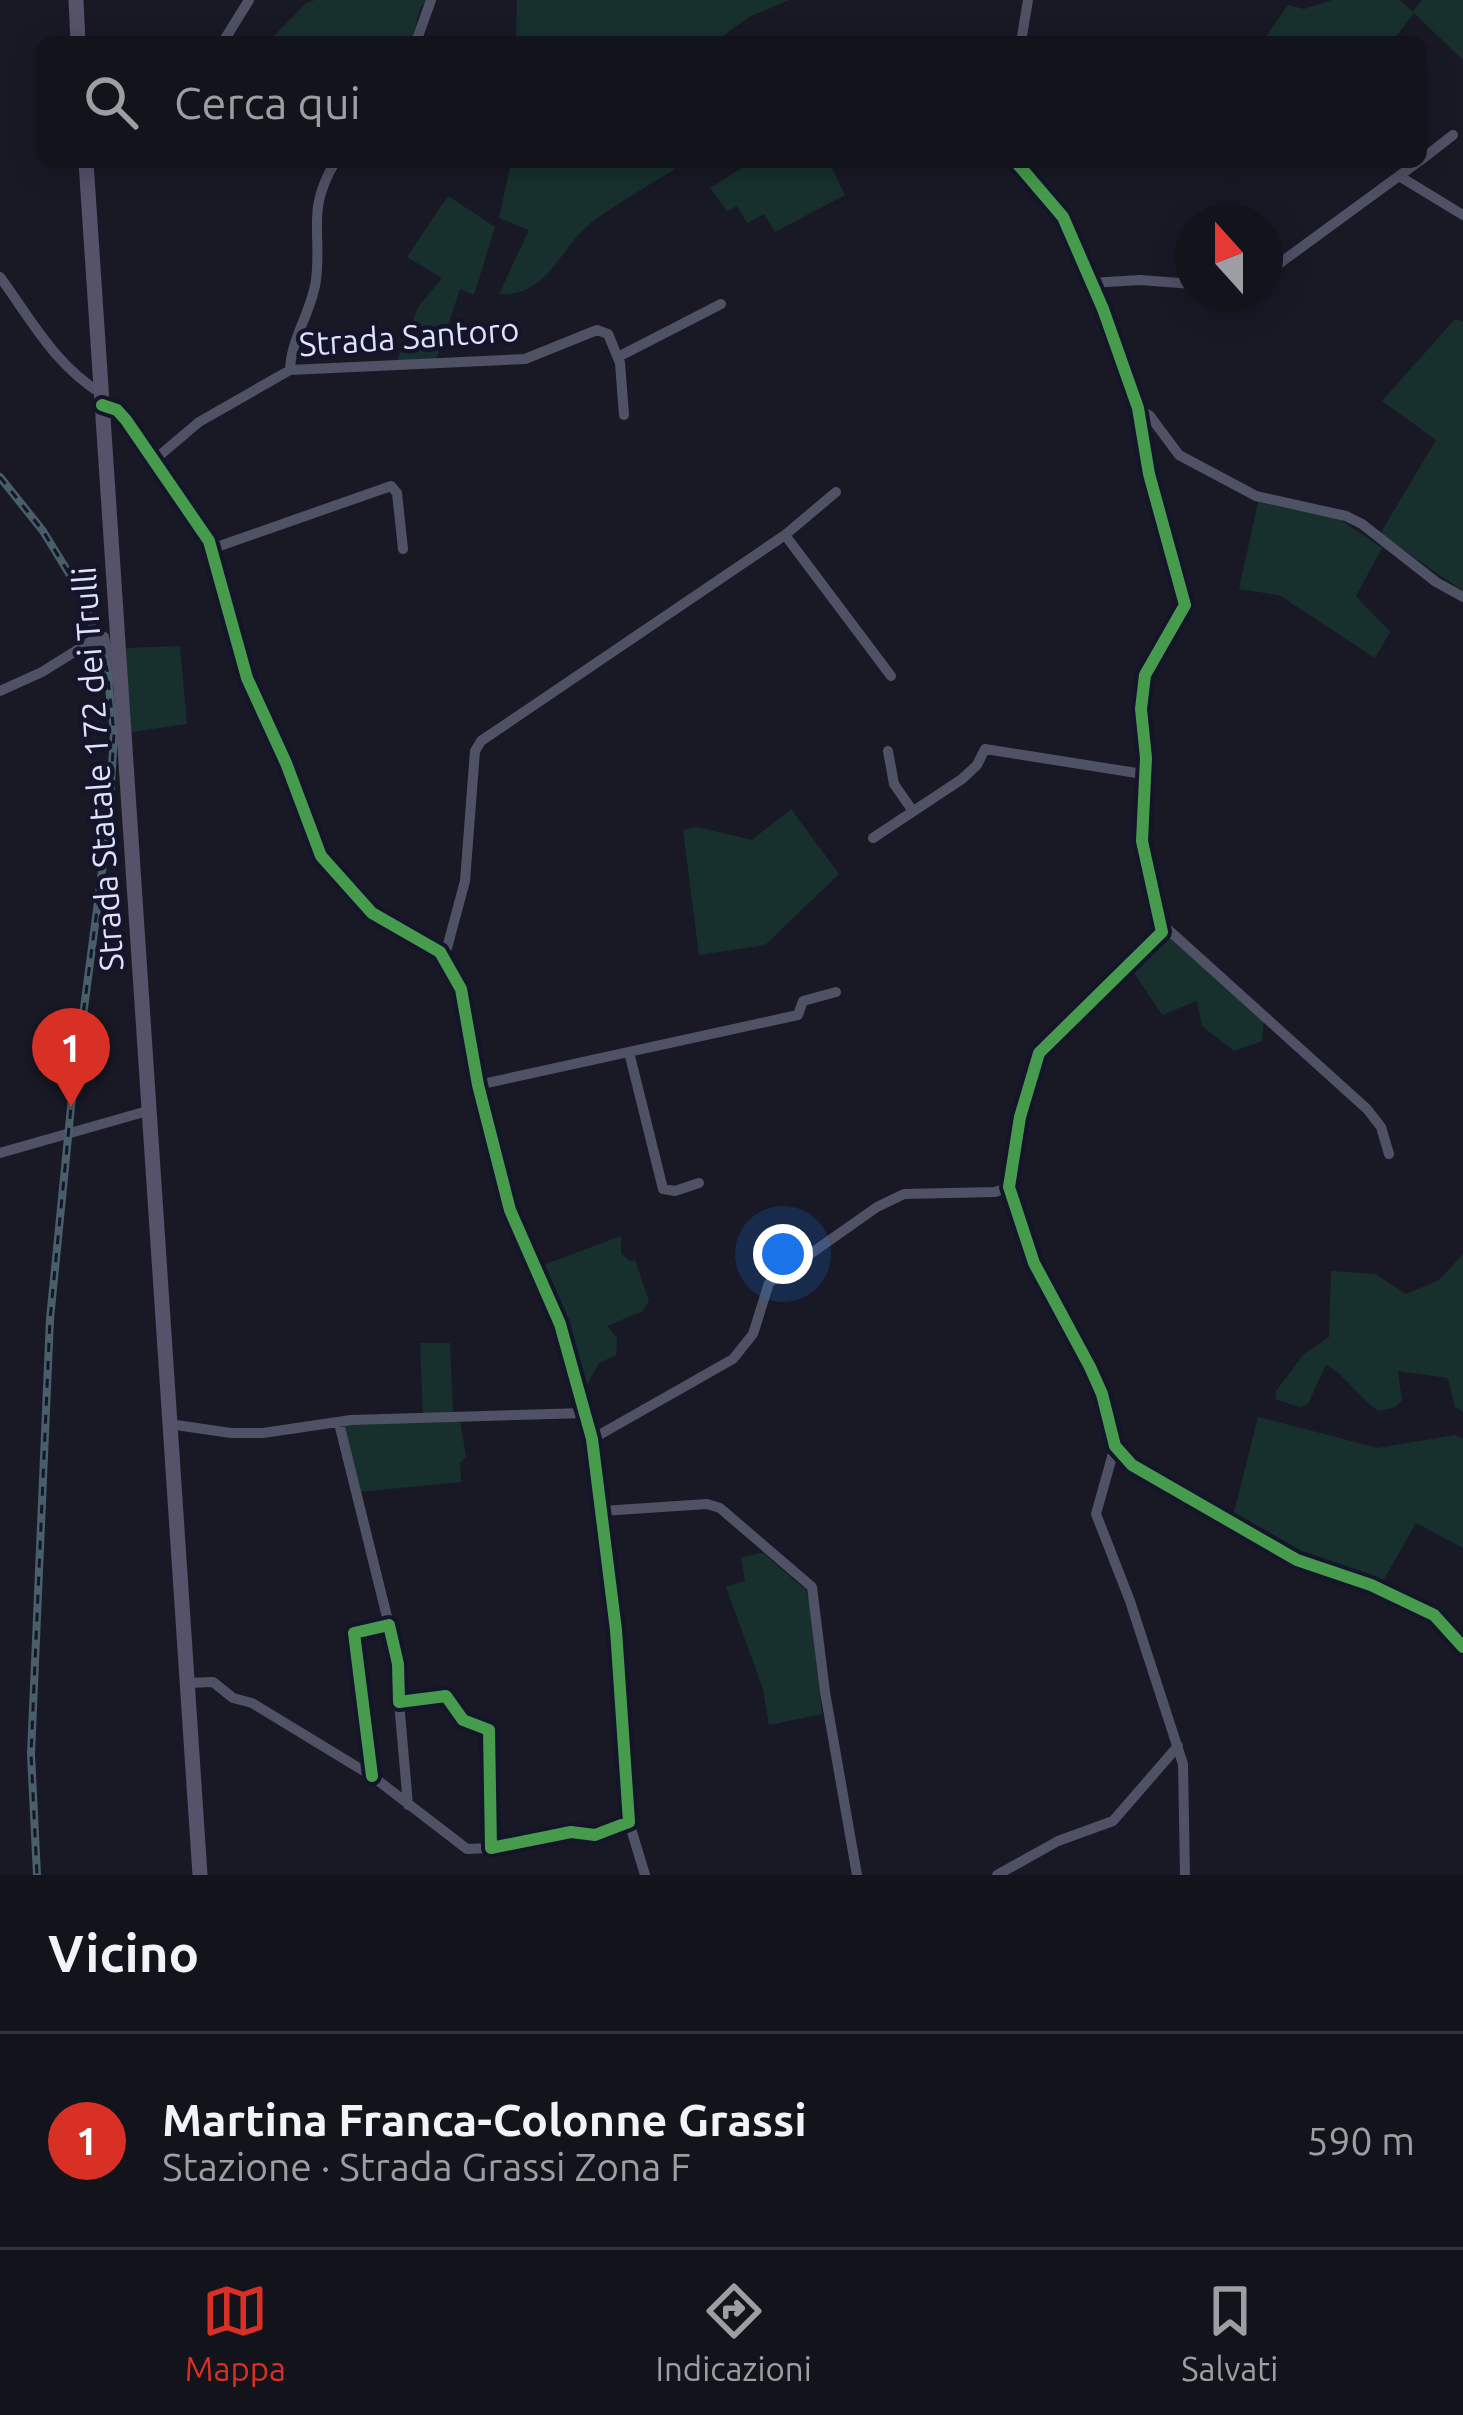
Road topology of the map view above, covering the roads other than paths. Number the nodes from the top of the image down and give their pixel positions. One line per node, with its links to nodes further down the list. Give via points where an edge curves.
1 (76, 0): 5 (main road)
2 (249, 0): 6 (street)
3 (431, 0): 7 (street)
4 (1028, 0): 8 (street)
5 (78, 36)
6 (227, 36)
7 (418, 36)
8 (1022, 36)
9 (1454, 134): 10 (street)
10 (1427, 155)
11 (86, 168): 24 (main road, Strada Statale 172 dei Trulli)
12 (332, 168): 23 (street, via 320,188 316,280)
13 (1021, 168): 19 (street, via 1063,217)
14 (1411, 168): 15 (street)
15 (1400, 176): 16 (street); 17 (street)
16 (1463, 215)
17 (1283, 261)
18 (0, 277): 24 (street, via 54,354)
19 (1090, 283): 20 (street); 25 (street)
20 (1175, 283)
21 (722, 304): 22 (street)
22 (618, 356): 23 (street, Strada Santoro, via 608,334 597,330 525,359); 26 (street)
23 (290, 370): 27 (street, Strada Santoro, via 200,422)
24 (102, 400): 27 (street); 34 (main road, Strada Statale 172 dei Trulli)
25 (1138, 408): 32 (street, via 1179,455 1256,496 1362,524); 37 (street, via 1185,605 1145,675)
26 (623, 415)
27 (152, 461): 31 (street)
28 (836, 493): 29 (street)
29 (785, 535): 33 (street); 41 (street, via 478,743 465,881)
30 (403, 548): 31 (street, via 391,486)
31 (211, 549): 41 (street, via 247,677 321,856 372,913)
32 (1463, 597)
33 (891, 676)
34 (122, 690): 35 (street, bridge, via 104,637); 45 (main road, Strada Statale 172 dei Trulli)
35 (0, 691)
36 (888, 751): 38 (street, via 894,784)
37 (1143, 774): 38 (street, via 986,749 972,771); 40 (street, via 1142,841)
38 (912, 810): 39 (street)
39 (873, 838)
40 (1162, 923): 47 (street, via 1366,1109); 49 (street, via 1159,940 1039,1053)
41 (440, 952): 44 (street, via 461,989)
42 (836, 992): 43 (street, via 803,1001 798,1015)
43 (629, 1052): 44 (street); 48 (street, via 664,1189)
44 (478, 1085): 50 (street, via 510,1210 560,1324)
45 (151, 1110): 46 (street); 52 (main road, Strada Statale 172 dei Trulli)
46 (0, 1153)
47 (1389, 1154)
48 (699, 1183)
49 (1009, 1187): 53 (street, via 904,1194 877,1207 769,1283 753,1334 733,1359); 54 (street, via 1034,1263 1102,1394)
50 (585, 1413): 51 (street); 53 (street)
51 (339, 1423): 52 (street, via 231,1433); 56 (street)
52 (169, 1424): 58 (main road, Strada Statale 172 dei Trulli)
53 (592, 1439): 55 (street)
54 (1115, 1446): 57 (street, via 1132,1465 1297,1559 1434,1615); 60 (street, via 1096,1514)
55 (602, 1511): 63 (street); 67 (street, via 720,1508 812,1587)
56 (389, 1625): 59 (street); 61 (street, via 354,1633)
57 (1463, 1647)
58 (188, 1683): 61 (street, via 213,1682); 65 (main road, Strada Statale 172 dei Trulli)
59 (399, 1702): 62 (street); 64 (street, via 446,1696 463,1720 489,1730)
60 (1178, 1746): 68 (street, via 1113,1821 1069,1835); 69 (street, via 1186,1780)
61 (372, 1776): 62 (street)
62 (408, 1805): 64 (street, via 467,1849)
63 (629, 1822): 64 (street, via 595,1835); 66 (street)
64 (491, 1848)
65 (200, 1875)
66 (645, 1875)
67 (856, 1875)
68 (998, 1875)
69 (1184, 1875)

